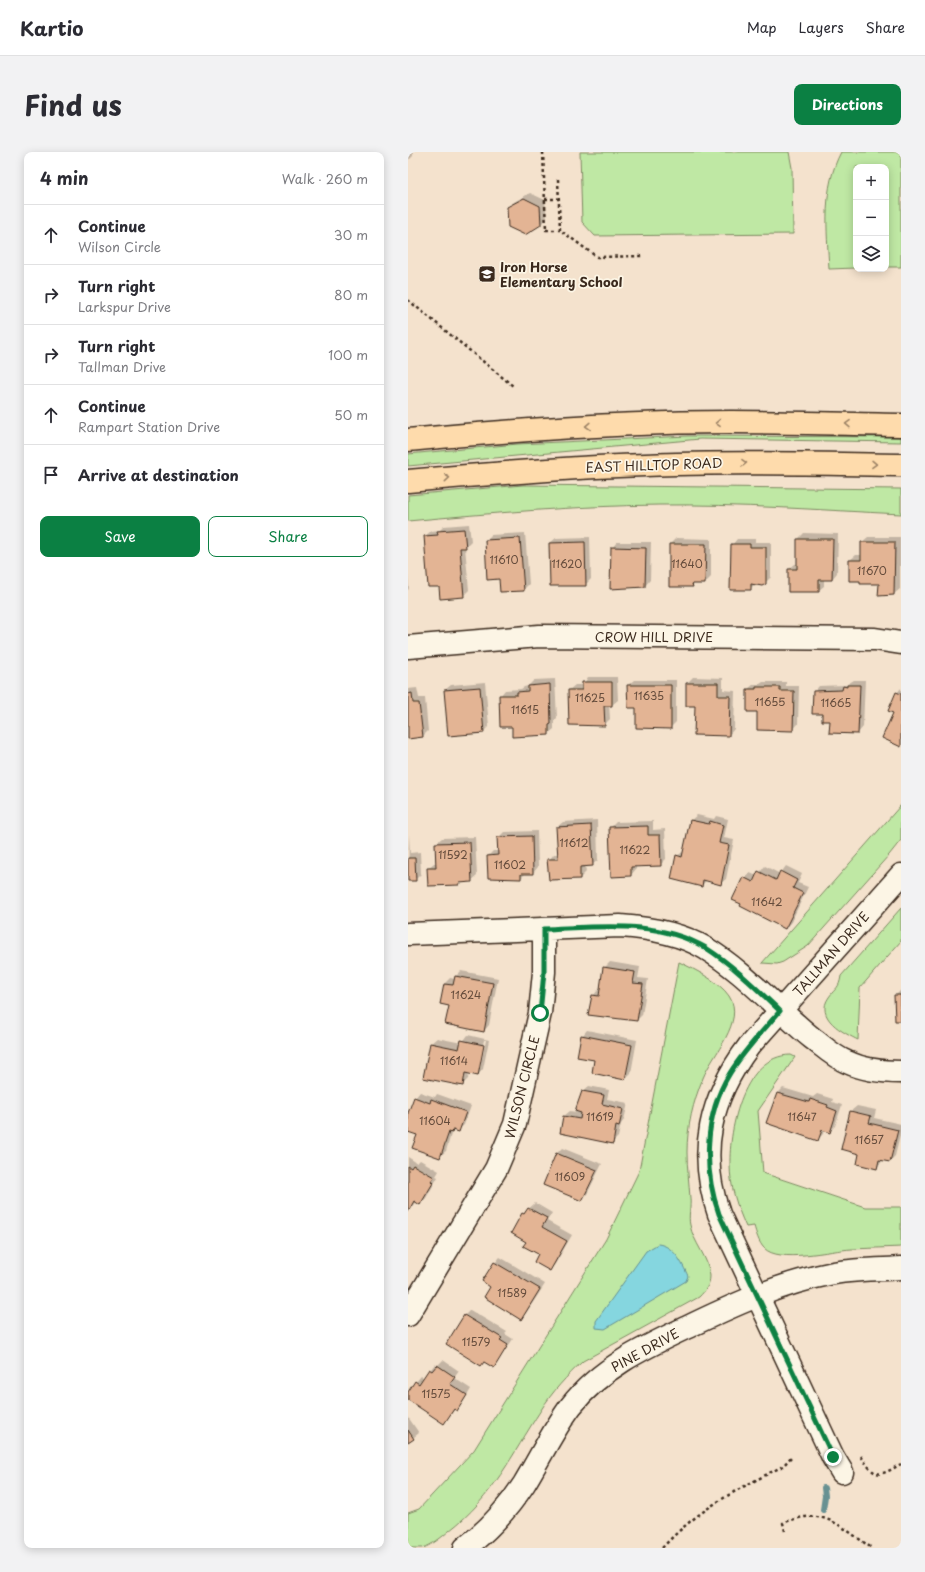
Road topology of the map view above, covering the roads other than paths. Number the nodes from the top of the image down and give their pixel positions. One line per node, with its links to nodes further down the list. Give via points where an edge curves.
1 (901, 425): 2 (main road, one-way to 2, via 731,422 655,424)
2 (408, 440)
3 (901, 465): 4 (main road, EAST HILLTOP ROAD, one-way to 3, via 596,466 758,462)
4 (408, 481)
5 (901, 643): 6 (street, CROW HILL DRIVE, via 875,639 539,636)
6 (408, 647)
7 (901, 875): 10 (street, TALLMAN DRIVE)
8 (544, 929): 9 (street); 10 (street, via 620,926 655,930 676,936 697,944 715,955); 14 (street, WILSON CIRCLE, via 542,1000 516,1124 496,1170)
9 (408, 934)
10 (780, 1011): 11 (street, via 839,1058 870,1070); 13 (street, TALLMAN DRIVE, via 749,1046 730,1074 716,1106 710,1135 709,1170 714,1200 736,1253)
11 (901, 1072)
12 (901, 1268): 13 (street, PINE DRIVE, via 831,1273)
13 (758, 1296): 15 (street, TALLMAN DRIVE); 16 (street, PINE DRIVE, via 649,1345 600,1376 571,1406 514,1498)
14 (408, 1315)
15 (842, 1472)
16 (465, 1548)

